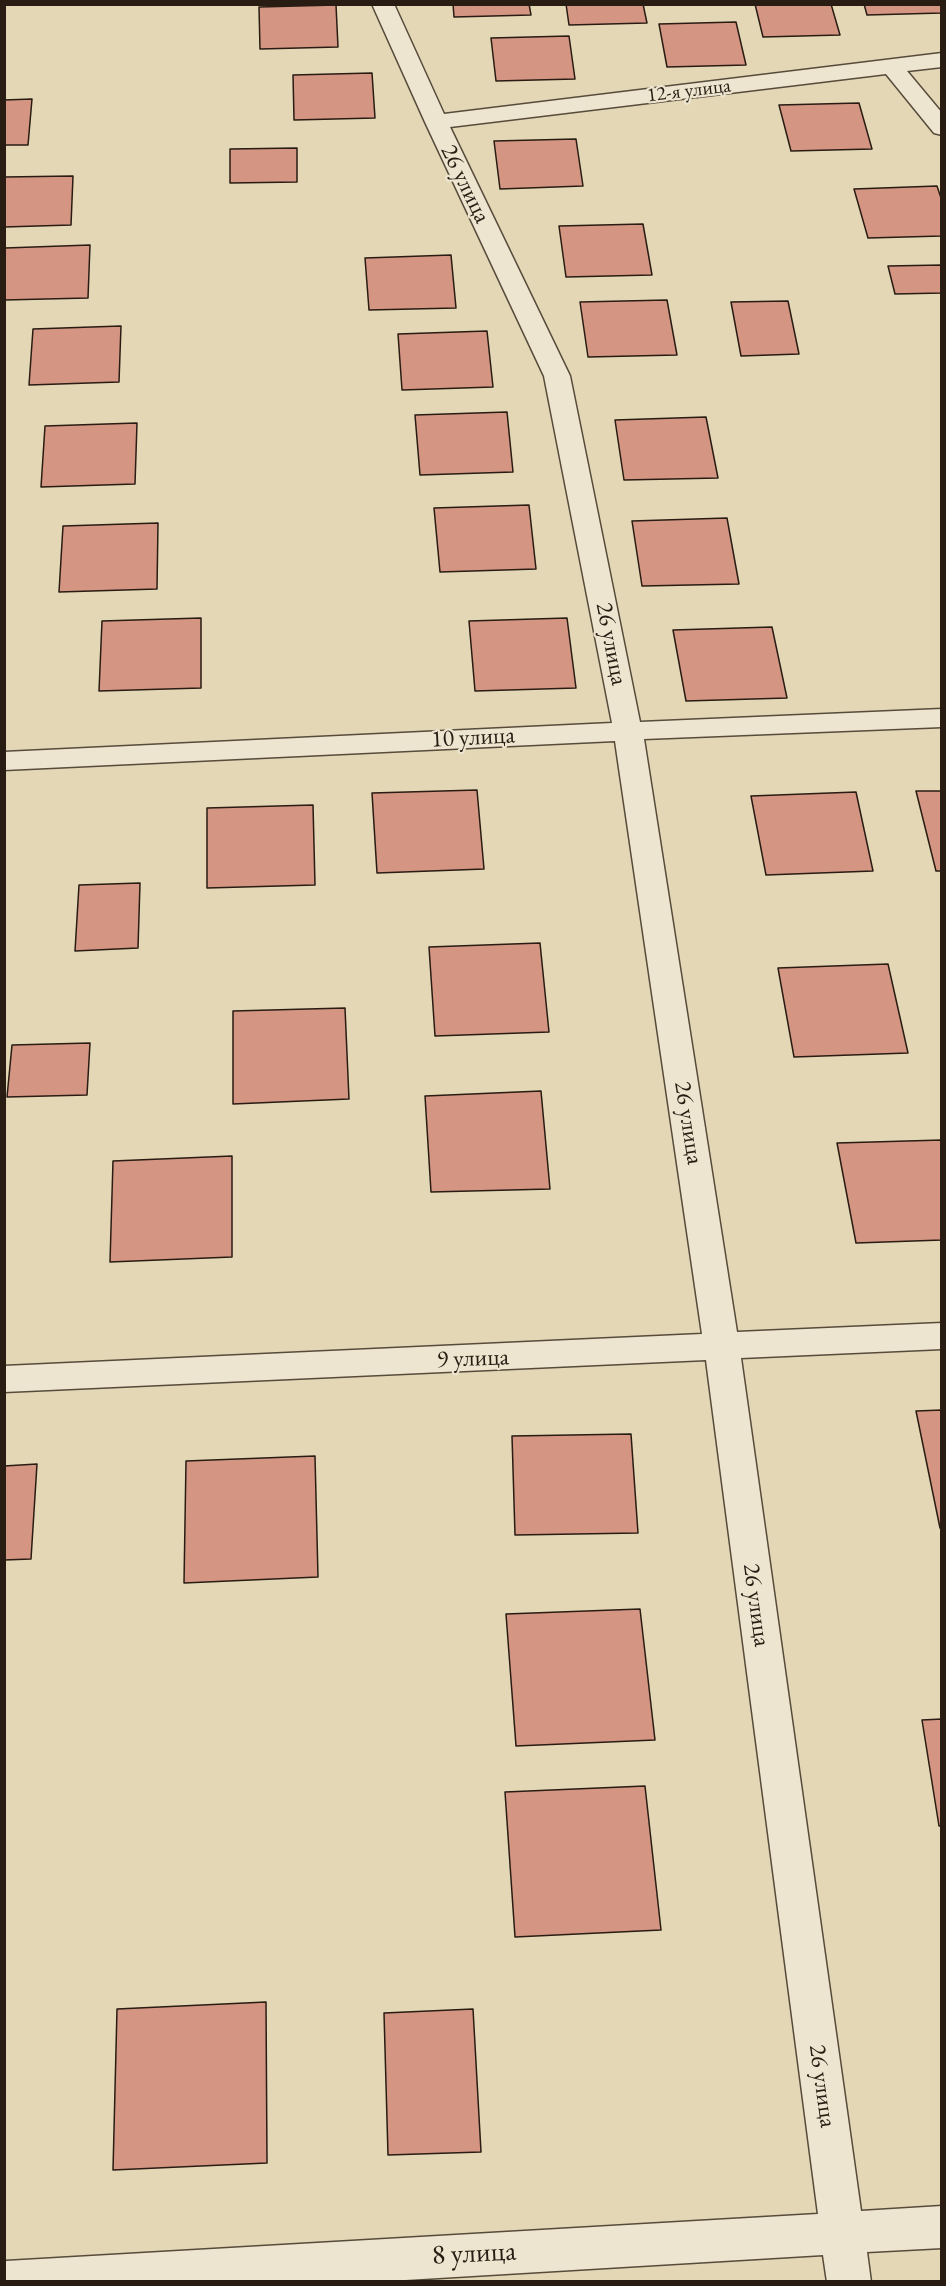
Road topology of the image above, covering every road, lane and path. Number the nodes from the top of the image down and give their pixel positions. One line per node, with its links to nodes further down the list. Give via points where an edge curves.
1 (383, 4): 4 (street, 26 улица)
2 (942, 60): 3 (street, 12-я улица)
3 (891, 66): 4 (street, 12-я улица); 5 (street)
4 (436, 122): 7 (street, 26 улица, via 557,376)
5 (942, 128)
6 (942, 718): 7 (street, 10 улица)
7 (628, 731): 8 (street, 10 улица); 10 (street, 26 улица)
8 (4, 761)
9 (942, 1336): 10 (street, 9 улица)
10 (722, 1348): 11 (street, 9 улица); 13 (street, 26 улица)
11 (4, 1379)
12 (942, 2227): 13 (street, 8 улица)
13 (842, 2233): 14 (street, 8 улица); 15 (street, 26 улица)
14 (6, 2282)
15 (849, 2282)

